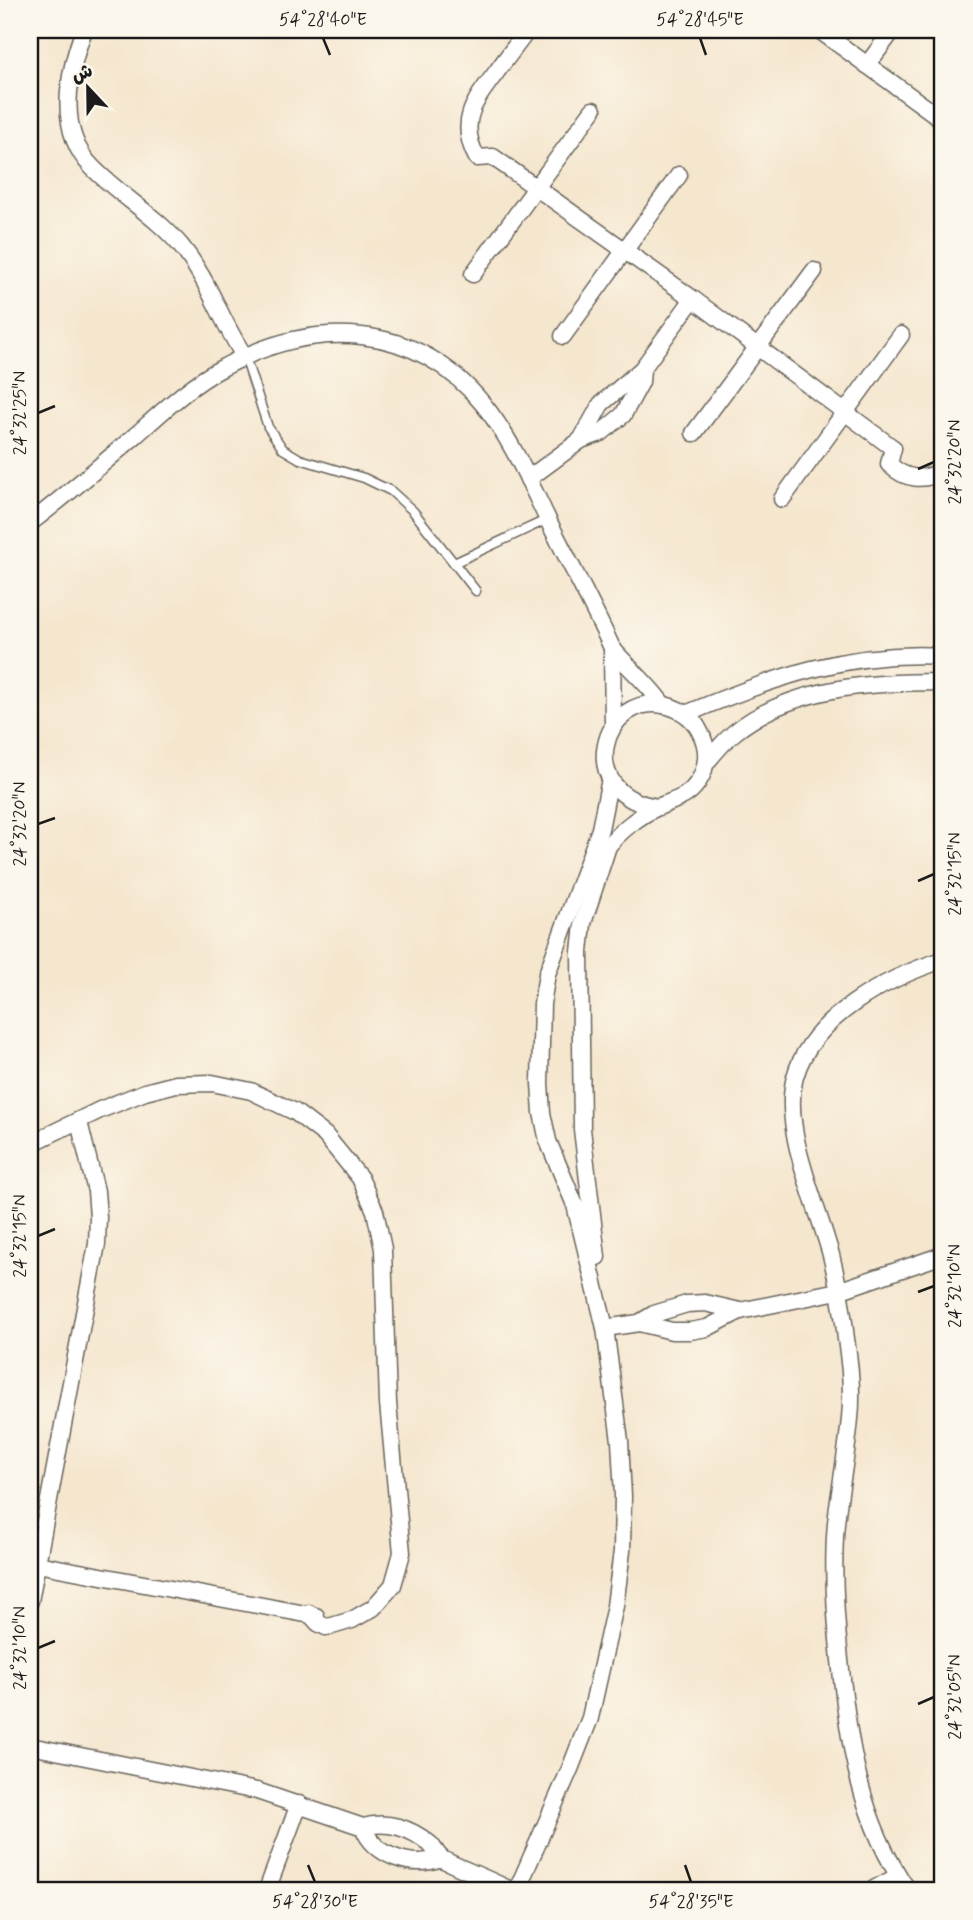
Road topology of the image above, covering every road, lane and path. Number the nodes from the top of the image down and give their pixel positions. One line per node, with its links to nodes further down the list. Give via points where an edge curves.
1 (84, 30): 17 (street, via 69,88 79,148 93,169 157,220 183,248)
2 (528, 30): 9 (street, via 462,111 457,128 465,152 477,164 493,156)
3 (819, 30): 5 (street)
4 (893, 30): 5 (street)
5 (867, 65): 7 (street)
6 (593, 110): 9 (street)
7 (943, 120)
8 (679, 175): 10 (street)
9 (536, 188): 10 (street); 12 (street)
10 (624, 251): 13 (street); 15 (street)
11 (814, 271): 16 (street)
12 (473, 274)
13 (693, 299): 16 (street); 18 (street)
14 (901, 335): 19 (street)
15 (563, 336)
16 (757, 348): 19 (street); 20 (street)
17 (245, 357): 25 (street, via 330,334 372,337 412,349 446,369 473,393 502,431); 28 (street, via 186,392); 29 (lane, via 268,427 283,449 391,491)
18 (642, 369): 21 (street, via 601,404); 21 (street, via 641,382 623,415 601,433)
19 (845, 412): 22 (street); 26 (street)
20 (694, 433)
21 (580, 440): 25 (street)
22 (893, 448): 23 (street, via 891,460 908,467 924,468); 24 (street, via 889,464 905,476 925,478)
23 (943, 459)
24 (943, 470)
25 (528, 479): 27 (street)
26 (782, 499)
27 (548, 519): 29 (lane); 31 (street)
28 (30, 523)
29 (454, 563): 30 (lane)
30 (475, 591)
31 (612, 648): 34 (street); 36 (street)
32 (943, 656): 35 (street, via 869,656 820,666)
33 (943, 682): 37 (street, via 856,686 800,699 748,723)
34 (663, 705): 35 (street); 36 (street, via 629,711)
35 (686, 714): 37 (street, via 704,741)
36 (613, 727): 38 (street, via 604,759)
37 (706, 764): 39 (street, via 689,793)
38 (610, 779): 39 (street, via 636,802); 40 (street)
39 (659, 807): 40 (street, via 621,831)
40 (589, 881): 46 (street, via 580,937 581,1109); 46 (street, via 543,989 540,1083 548,1142 575,1205)
41 (943, 960): 45 (street, via 891,981 840,1013 808,1046 795,1076 790,1098 792,1124)
42 (79, 1122): 43 (street); 50 (street, via 96,1191 97,1244); 50 (street, via 160,1087 212,1083 251,1091 295,1112 325,1135 349,1162 368,1194 381,1238 398,1515 387,1578 376,1597 355,1612 329,1621)
43 (30, 1144)
44 (943, 1255): 45 (street)
45 (838, 1290): 47 (street); 56 (street, via 851,1378 834,1554 842,1682 865,1802)
46 (601, 1305): 49 (street)
47 (740, 1311): 48 (street, via 707,1328 690,1331); 48 (street, via 687,1304)
48 (639, 1324): 49 (street)
49 (605, 1328): 59 (street, via 623,1496 615,1606 590,1718)
50 (37, 1564): 51 (street)
51 (30, 1601)
52 (30, 1746): 53 (street, via 215,1781)
53 (299, 1804): 54 (street); 57 (street)
54 (363, 1827): 55 (street, via 401,1827 421,1837); 55 (street, via 371,1844 389,1855 430,1863)
55 (441, 1858): 58 (street)
56 (898, 1876): 60 (street); 61 (street)
57 (267, 1890)
58 (510, 1890)
59 (517, 1890)
60 (872, 1890)
61 (908, 1890)

